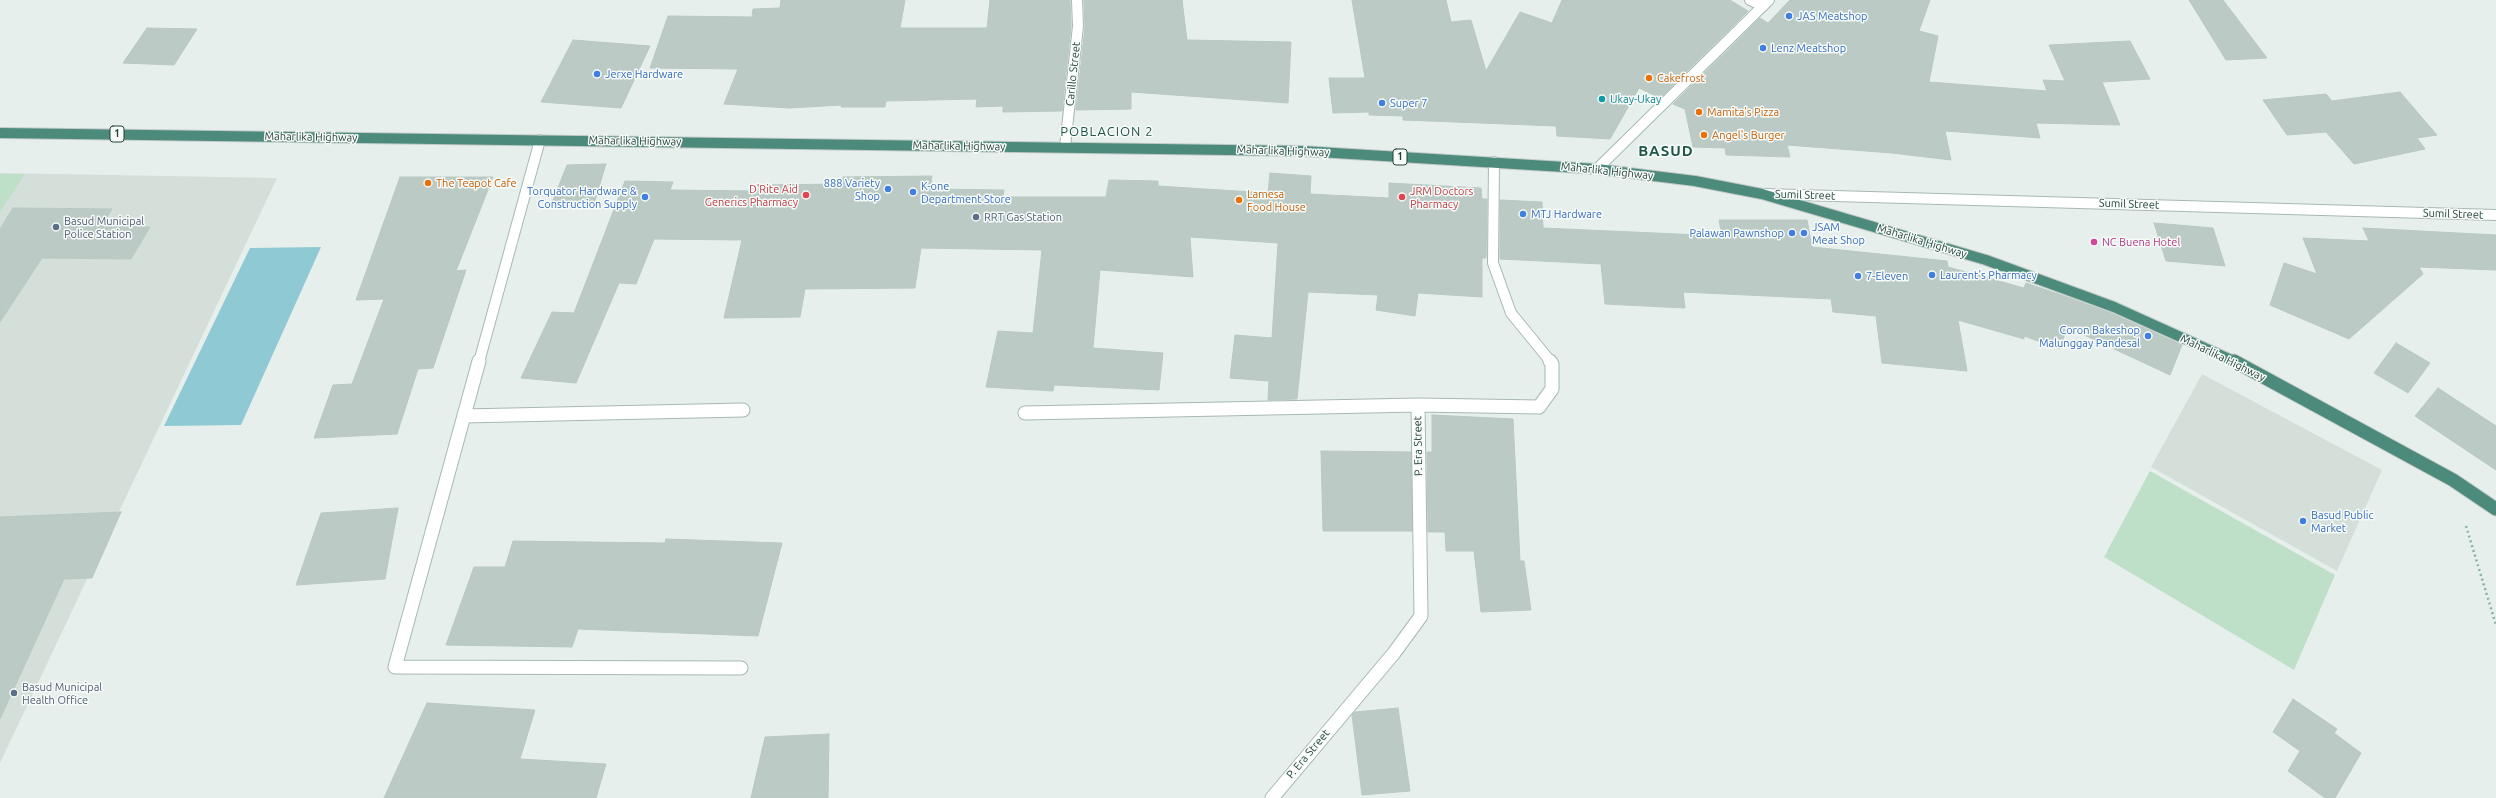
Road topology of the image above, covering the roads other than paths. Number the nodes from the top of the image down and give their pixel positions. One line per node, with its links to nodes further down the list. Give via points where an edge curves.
1 (1078, 0): 6 (street, Carillo Street, via 1078,26)
2 (1750, 0): 3 (street)
3 (1766, 3): 8 (street)
4 (0, 133): 5 (highway, Maharlika Highway / 1)
5 (540, 140): 6 (highway, Maharlika Highway / 1); 14 (street)
6 (1065, 147): 7 (highway, Maharlika Highway / 1, via 1302,151)
7 (1494, 162): 8 (highway, Maharlika Highway / 1); 11 (street, P. Era Street, via 1493,263 1511,313 1552,364 1552,389 1539,407)
8 (1597, 169): 9 (highway, Maharlika Highway / 1, via 1695,181)
9 (1762, 194): 10 (street, Sumil Street); 15 (highway, Maharlika Highway / 1, via 1986,260 2114,307 2224,356 2452,480)
10 (2496, 215)
11 (1418, 405): 13 (street); 17 (street, P. Era Street, via 1421,616 1394,653)
12 (743, 410): 14 (street)
13 (1025, 413)
14 (464, 416): 16 (street, via 395,667)
15 (2496, 509)
16 (741, 668)
17 (1272, 798)

